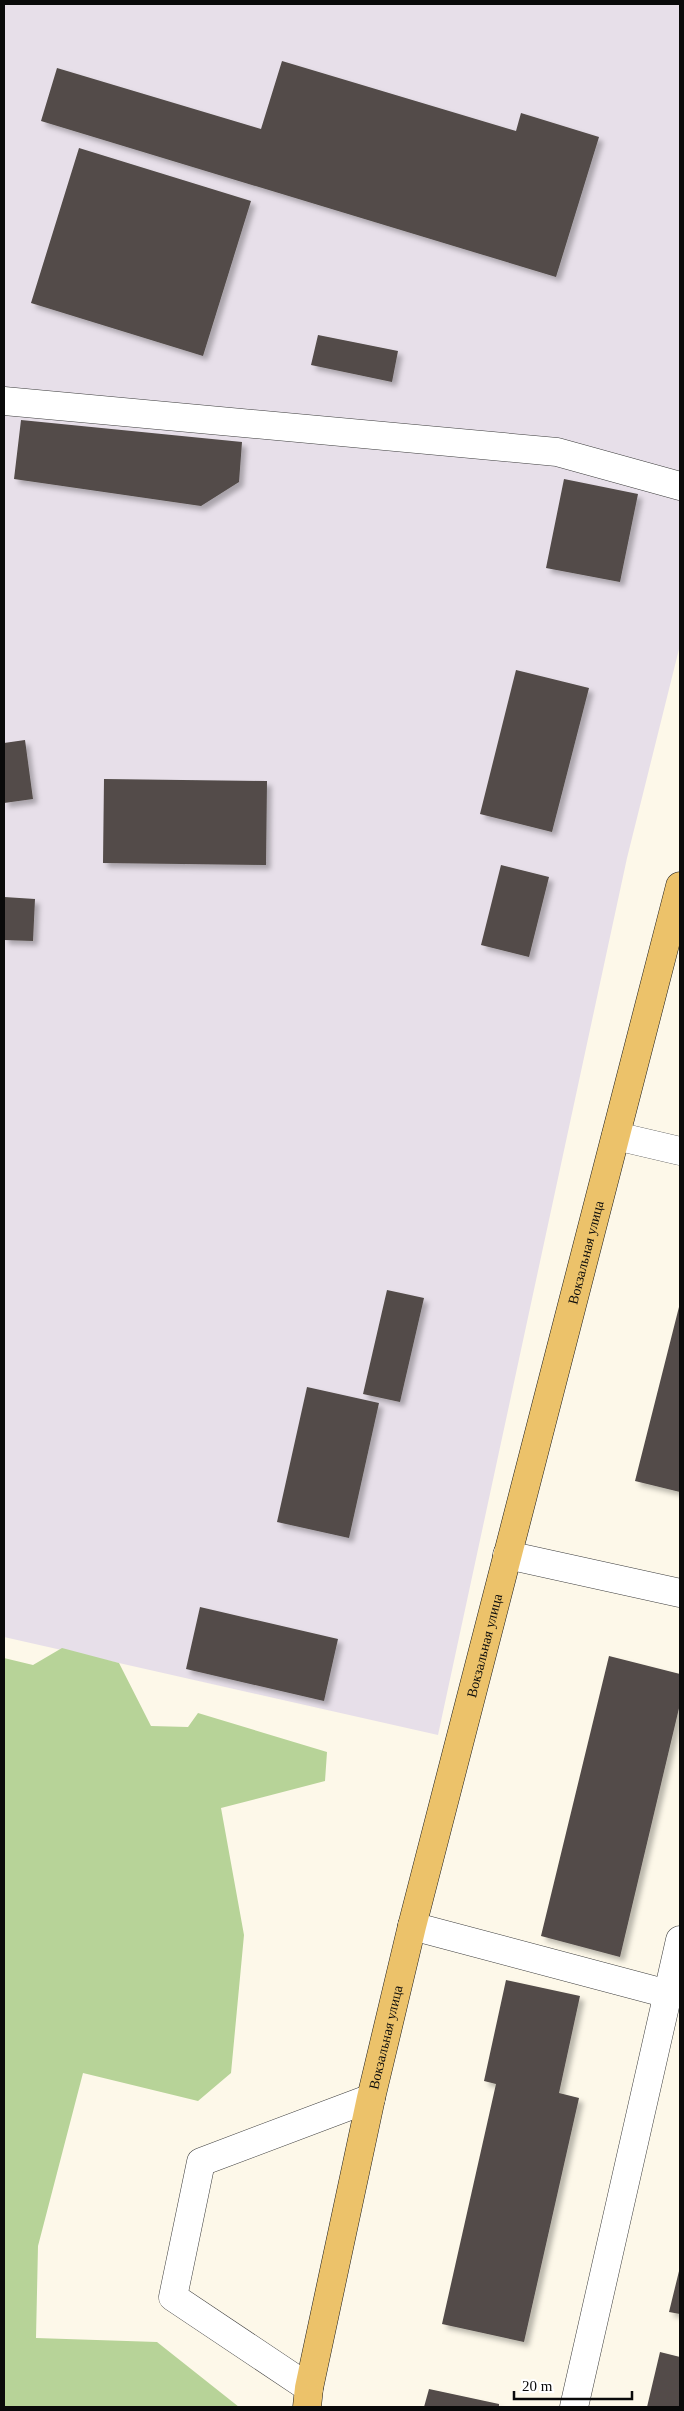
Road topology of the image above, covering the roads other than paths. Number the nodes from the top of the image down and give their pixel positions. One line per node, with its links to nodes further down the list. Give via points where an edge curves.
1 (4, 400): 2 (street, via 558,452)
2 (680, 486)
3 (680, 886): 4 (main road, Вокзальная улица)
4 (616, 1136): 5 (street); 6 (main road, Вокзальная улица)
5 (680, 1151)
6 (507, 1555): 7 (street); 8 (main road, Вокзальная улица)
7 (680, 1593)
8 (412, 1926): 10 (street); 11 (main road, Вокзальная улица)
9 (680, 1940): 10 (street)
10 (668, 1994): 13 (street)
11 (371, 2098): 12 (main road, Вокзальная улица); 12 (street, via 201,2162 173,2297)
12 (308, 2398)
13 (574, 2407)

